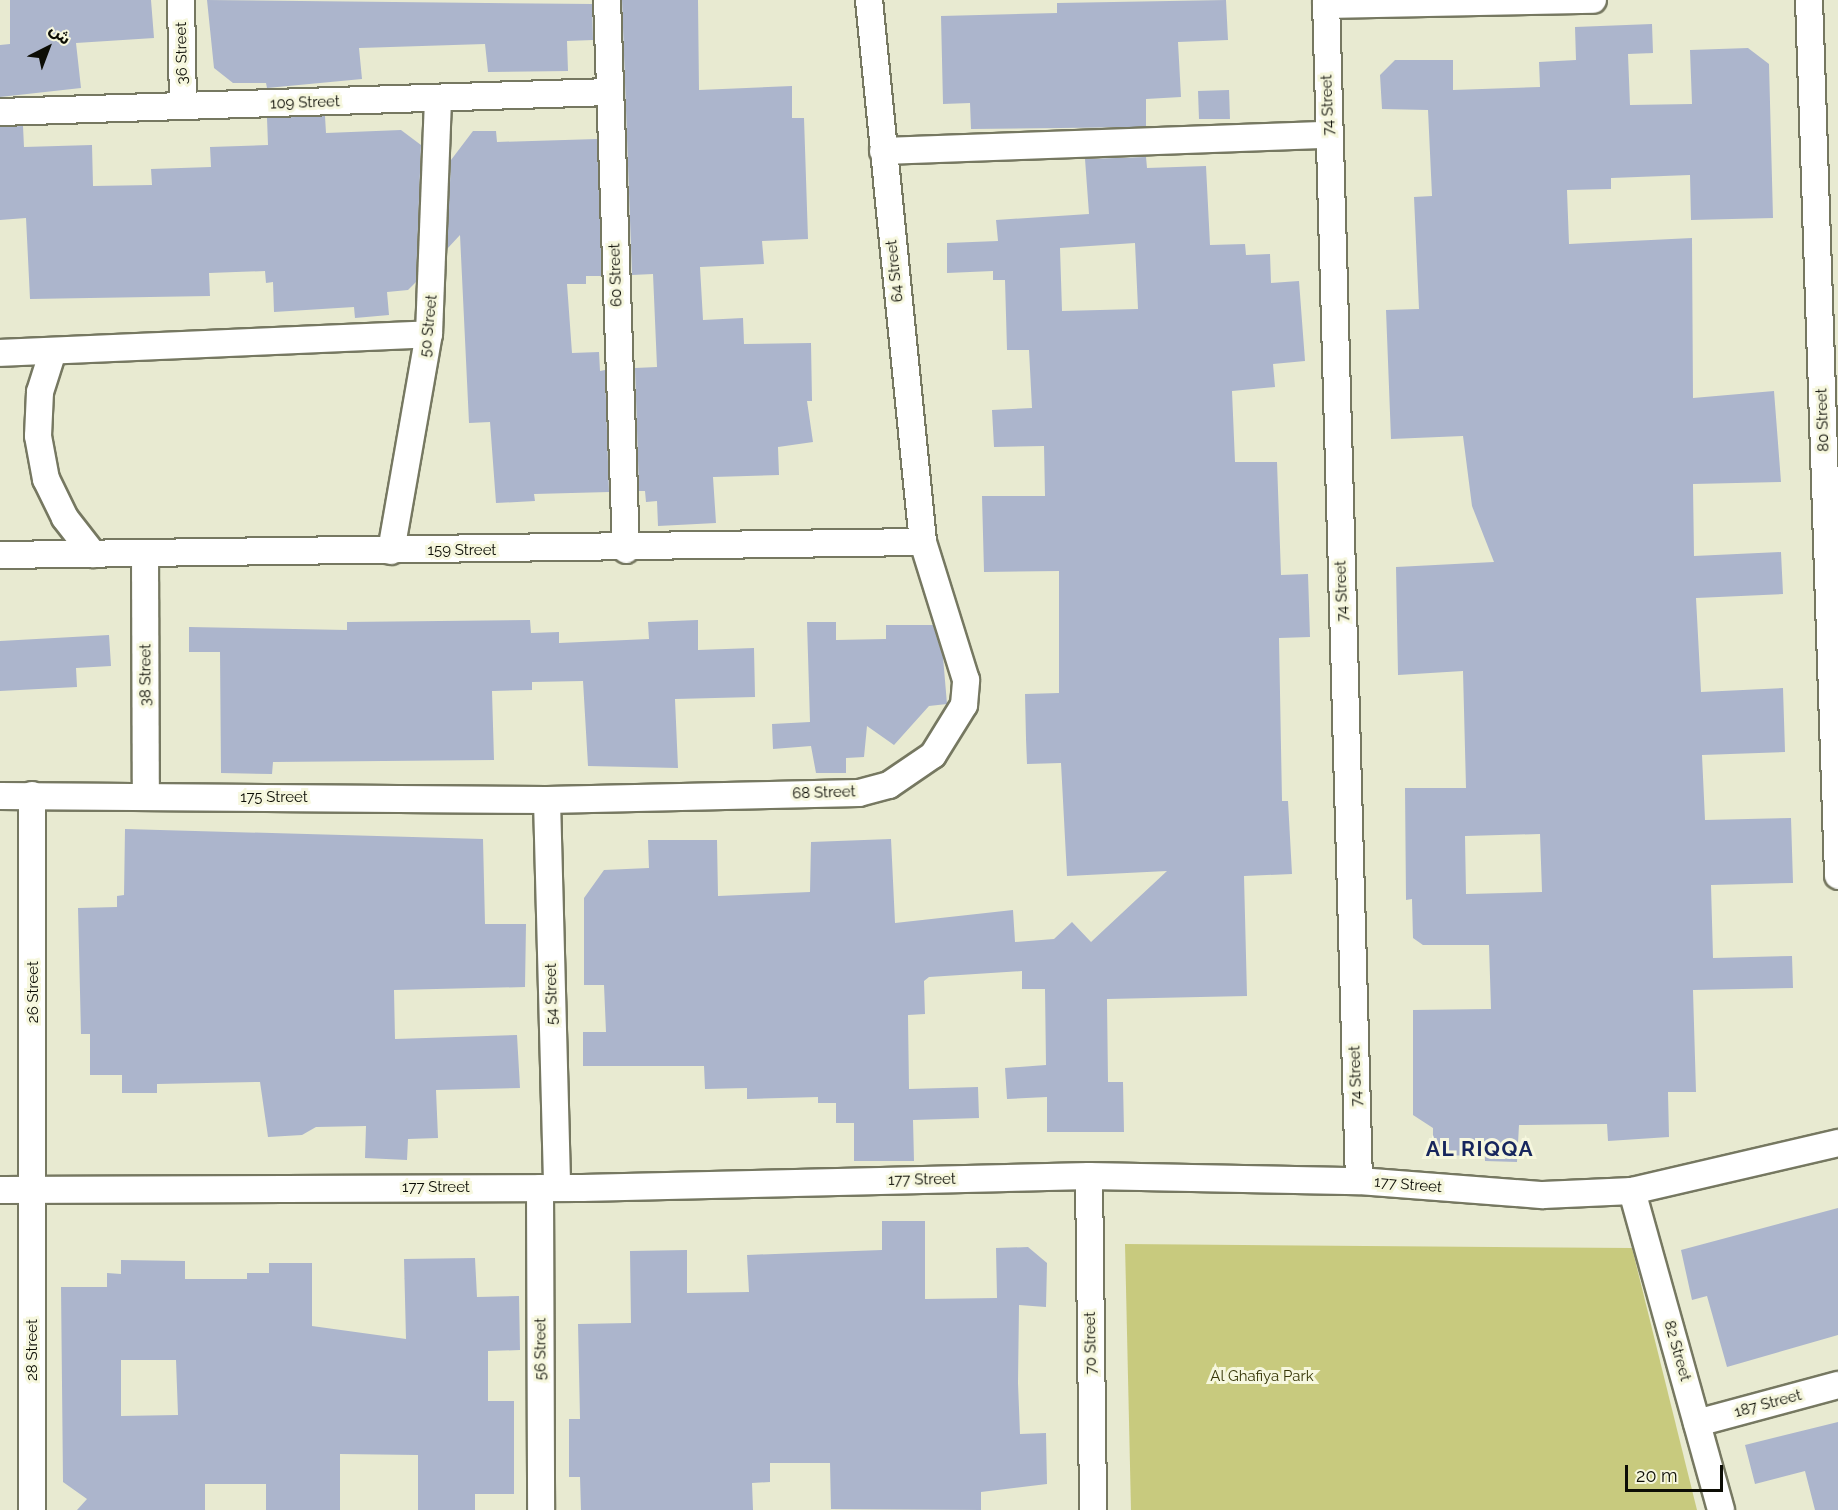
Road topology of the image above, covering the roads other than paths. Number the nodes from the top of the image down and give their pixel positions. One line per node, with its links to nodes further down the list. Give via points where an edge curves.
1 (181, 0): 9 (street, 36 Street)
2 (607, 0): 7 (street, 60 Street)
3 (868, 0): 12 (street, 64 Street)
4 (1593, 0): 6 (street)
5 (1809, 0): 26 (street, 80 Street)
6 (1326, 3): 11 (street, 74 Street)
7 (610, 92): 8 (street, 109 Street); 17 (street, 60 Street)
8 (438, 98): 9 (street, 109 Street); 13 (street, 50 Street)
9 (183, 106): 10 (street, 109 Street)
10 (0, 112)
11 (1329, 135): 12 (street); 29 (street, 74 Street)
12 (883, 151): 16 (street, 64 Street)
13 (429, 334): 14 (street); 18 (street, 50 Street)
14 (53, 351): 15 (street); 19 (street, via 40,392 38,436 46,479 65,518)
15 (0, 353)
16 (923, 542): 17 (street, 159 Street); 25 (street, 68 Street, via 966,680 964,705 951,731 915,772 858,793)
17 (626, 550): 18 (street, 159 Street)
18 (391, 551): 20 (street, 159 Street)
19 (93, 554): 20 (street, 159 Street); 21 (street, 159 Street)
20 (146, 554): 24 (street, 38 Street)
21 (0, 555)
22 (32, 795): 23 (street, 175 Street); 24 (street, 175 Street); 31 (street, 26 Street)
23 (0, 796)
24 (146, 797): 25 (street, 175 Street)
25 (548, 800): 30 (street, 54 Street)
26 (1838, 876)
27 (1838, 1143): 33 (street, 177 Street)
28 (1089, 1176): 29 (street, 177 Street); 30 (street, 177 Street); 38 (street, 70 Street)
29 (1359, 1181): 33 (street, 177 Street, via 1500,1194)
30 (549, 1188): 31 (street, 177 Street); 37 (street, 56 Street)
31 (35, 1189): 32 (street, 177 Street); 36 (street, 28 Street)
32 (0, 1190)
33 (1632, 1191): 35 (street, 82 Street)
34 (1838, 1385): 35 (street, 187 Street)
35 (1697, 1423): 39 (street, 82 Street)
36 (32, 1510)
37 (541, 1510)
38 (1093, 1510)
39 (1721, 1510)

